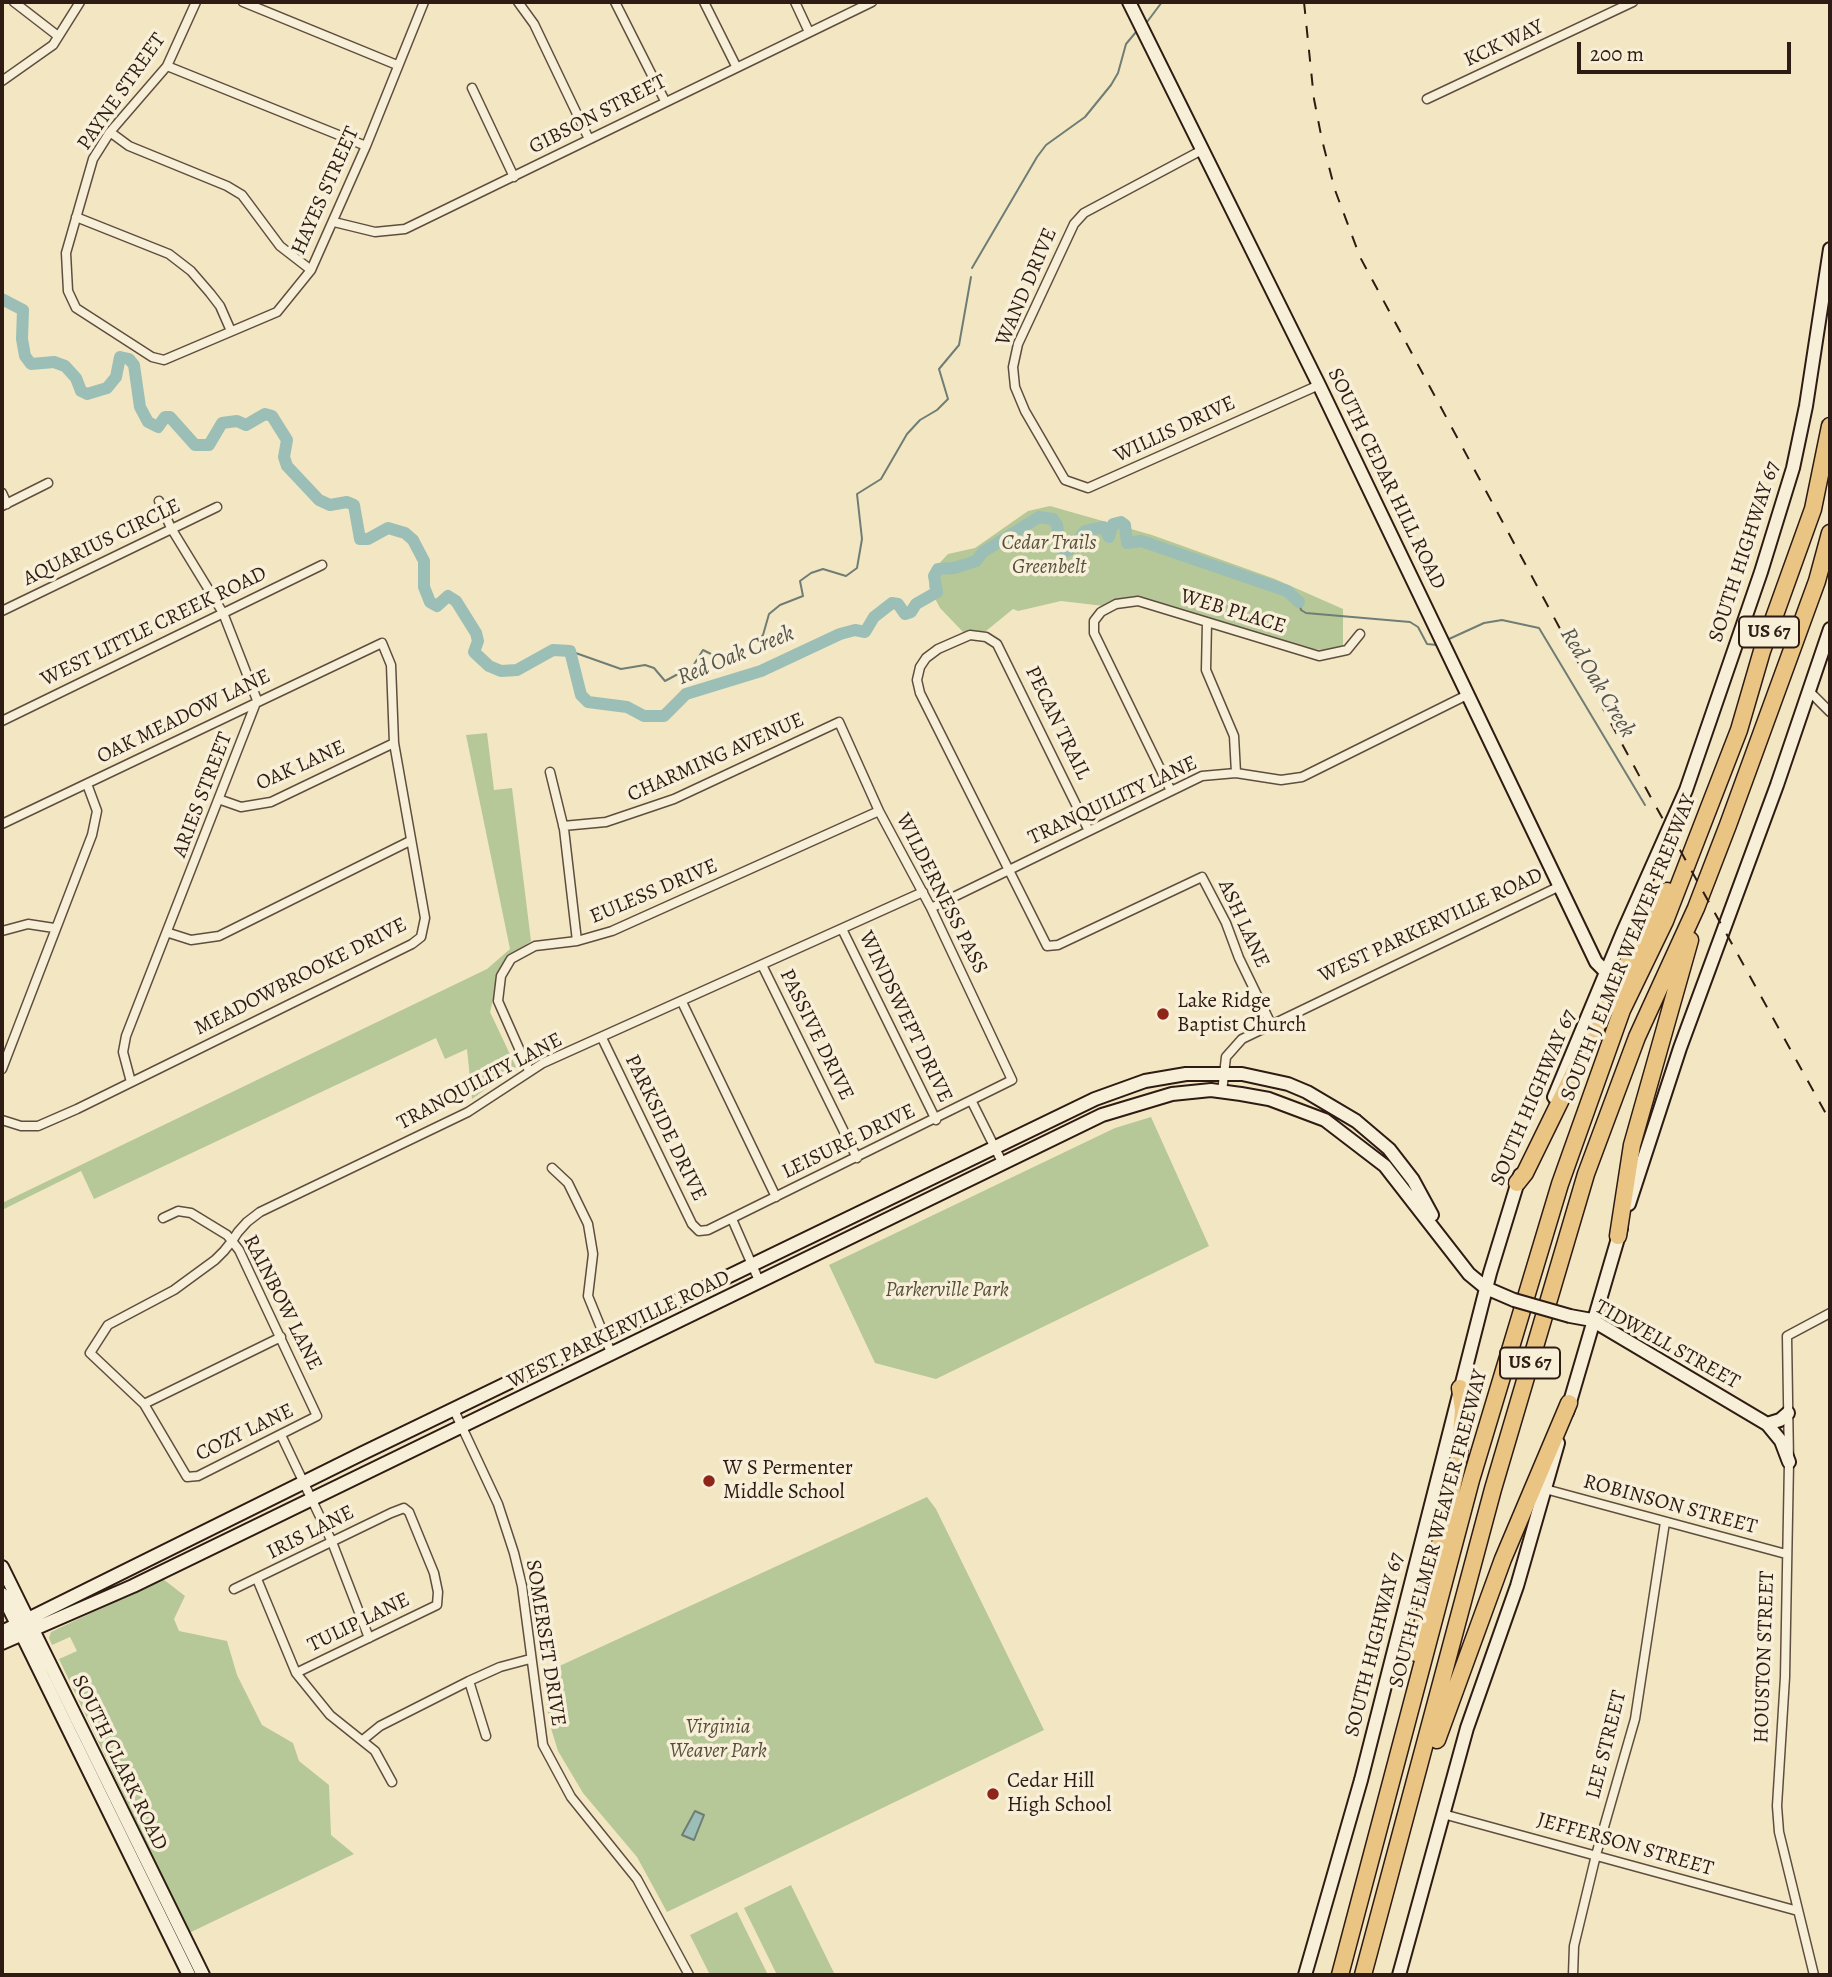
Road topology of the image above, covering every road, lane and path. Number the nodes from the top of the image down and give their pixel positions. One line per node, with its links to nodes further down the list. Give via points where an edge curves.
1 (14, 2): 14 (street)
2 (80, 2): 14 (street)
3 (197, 2): 16 (street, PAYNE STREET)
4 (243, 2): 15 (street)
5 (424, 2): 15 (street, HAYES STREET)
6 (517, 2): 23 (street, via 534,24)
7 (615, 2): 21 (street)
8 (704, 2): 17 (street)
9 (795, 2): 13 (street)
10 (872, 2): 13 (street, GIBSON STREET)
11 (1129, 2): 25 (main road, SOUTH CEDAR HILL ROAD)
12 (1633, 2): 20 (street, KCK WAY)
13 (809, 32): 17 (street, GIBSON STREET)
14 (58, 36): 18 (street, via 53,45)
15 (397, 65): 24 (street, HAYES STREET)
16 (167, 66): 22 (street, PAYNE STREET); 24 (street)
17 (736, 66): 21 (street, GIBSON STREET)
18 (2, 81)
19 (472, 88): 26 (street)
20 (1427, 99)
21 (665, 100): 23 (street, GIBSON STREET)
22 (110, 132): 27 (street, PAYNE STREET, via 93,159); 30 (street, via 129,146 242,195 280,246)
23 (588, 137): 26 (street, GIBSON STREET)
24 (366, 146): 28 (street, HAYES STREET)
25 (1202, 150): 33 (main road, SOUTH CEDAR HILL ROAD); 35 (street, WAND DRIVE, via 1084,213 1068,234 1018,344 1013,367 1025,411)
26 (514, 177): 28 (street, GIBSON STREET, via 405,229 375,232)
27 (76, 217): 31 (street, via 169,254 210,293); 32 (street, PAYNE STREET, via 66,253 68,291 76,308 152,357)
28 (334, 222): 30 (street, HAYES STREET)
29 (1830, 249): 79 (main road, SOUTH HIGHWAY 67, via 1793,468 1686,790)
30 (311, 270): 31 (street, HAYES STREET, via 277,312)
31 (232, 331): 32 (street, HAYES STREET)
32 (164, 360)
33 (1319, 385): 35 (street, WILLIS DRIVE, via 1088,488 1065,480); 51 (main road, SOUTH CEDAR HILL ROAD)
34 (1830, 426): 66 (highway, SOUTH J ELMER WEAVER FREEWAY / US 67, via 1798,557)
35 (1053, 462)
36 (48, 483): 39 (street)
37 (2, 493): 39 (street)
38 (159, 501): 41 (street)
39 (4, 505)
40 (217, 507): 41 (street, AQUARIUS CIRCLE)
41 (172, 528): 44 (street, AQUARIUS CIRCLE); 45 (street)
42 (1830, 533): 72 (highway, SOUTH J ELMER WEAVER FREEWAY / US 67, via 1792,652)
43 (322, 565): 45 (street, WEST LITTLE CREEK ROAD)
44 (2, 611)
45 (223, 613): 52 (street); 54 (street, WEST LITTLE CREEK ROAD)
46 (1207, 622): 48 (street, WEB PLACE, via 1319,656 1347,650); 58 (street, via 1203,655 1234,736); 60 (street, WEB PLACE, via 1129,601 1101,612 1094,621 1094,633)
47 (1830, 628): 50 (main road)
48 (1360, 634)
49 (382, 643): 52 (street, OAK MEADOW LANE); 56 (street, MEADOWBROOKE DRIVE, via 391,664)
50 (1810, 692): 53 (street); 104 (main road, via 1688,1025)
51 (1469, 694): 58 (street, TRANQUILITY LANE, via 1302,777 1281,780); 69 (main road, SOUTH CEDAR HILL ROAD)
52 (257, 700): 59 (street, OAK MEADOW LANE); 61 (street, ARIES STREET)
53 (1830, 712)
54 (2, 719)
55 (839, 722): 62 (street, WILDERNESS PASS); 64 (street, CHARMING AVENUE, via 674,799 606,822)
56 (394, 743): 61 (street, OAK LANE, via 271,802 241,807); 67 (street, MEADOWBROOKE DRIVE)
57 (550, 772): 64 (street)
58 (1236, 773): 60 (street, TRANQUILITY LANE, via 1202,776)
59 (88, 784): 63 (street, OAK MEADOW LANE); 73 (street, via 97,818)
60 (1171, 791): 65 (street, TRANQUILITY LANE)
61 (221, 800): 76 (street, ARIES STREET)
62 (879, 811): 70 (street, WILDERNESS PASS); 77 (street, EULESS DRIVE, via 612,931)
63 (2, 824)
64 (563, 825): 77 (street)
65 (1089, 831): 68 (street, TRANQUILITY LANE); 68 (street, PECAN TRAIL, via 1003,653 986,637 970,635 938,649 920,667 920,693)
66 (1699, 835): 98 (highway, via 1634,950); 149 (highway, SOUTH J ELMER WEAVER FREEWAY / US 67, via 1665,921 1622,1010 1560,1184 1471,1480)
67 (410, 841): 76 (street, via 219,936 191,940); 87 (street, MEADOWBROOKE DRIVE, via 425,918 421,937)
68 (1008, 870): 71 (street, TRANQUILITY LANE); 81 (street, ASH LANE, via 1047,946 1202,877)
69 (1560, 886): 79 (main road, SOUTH CEDAR HILL ROAD, via 1596,962); 81 (street, WEST PARKERVILLE ROAD)
70 (923, 892): 71 (street, WILDERNESS PASS); 74 (street, TRANQUILITY LANE)
71 (931, 908): 86 (street, WILDERNESS PASS)
72 (1696, 908): 104 (highway, via 1632,1145); 154 (highway, SOUTH J ELMER WEAVER FREEWAY / US 67, via 1637,1037 1586,1174 1493,1489)
73 (54, 928): 75 (street, via 28,924); 83 (street)
74 (842, 929): 78 (street, TRANQUILITY LANE); 93 (street, WINDSWEPT DRIVE)
75 (2, 931)
76 (169, 933): 87 (street, ARIES STREET, via 126,1036 123,1052)
77 (577, 941): 84 (street, EULESS DRIVE, via 524,950 511,959 502,976 498,1002)
78 (762, 965): 80 (street, TRANQUILITY LANE); 95 (street, PASSIVE DRIVE)
79 (1607, 974): 98 (main road, SOUTH HIGHWAY 67)
80 (682, 1002): 82 (street, TRANQUILITY LANE); 99 (street)
81 (1271, 1024): 85 (street, WEST PARKERVILLE ROAD, via 1232,1047)
82 (602, 1038): 84 (street, TRANQUILITY LANE); 103 (street, PARKSIDE DRIVE)
83 (2, 1069)
84 (529, 1071): 106 (street, TRANQUILITY LANE, via 468,1112 260,1212)
85 (1223, 1073): 88 (street, WEST PARKERVILLE ROAD); 89 (main road, WEST PARKERVILLE ROAD, via 1164,1077); 105 (main road, TIDWELL STREET, via 1288,1084 1356,1121 1389,1149 1413,1180)
86 (1012, 1080): 90 (street, LEISURE DRIVE)
87 (131, 1082): 92 (street, MEADOWBROOKE DRIVE, via 38,1126)
88 (1222, 1092): 91 (main road, WEST PARKERVILLE ROAD, via 1172,1094); 105 (main road, TIDWELL STREET, via 1295,1108 1351,1137 1400,1182)
89 (1095, 1099): 91 (main road); 94 (main road, WEST PARKERVILLE ROAD)
90 (972, 1102): 93 (street, LEISURE DRIVE); 94 (street)
91 (1102, 1115): 96 (main road, WEST PARKERVILLE ROAD)
92 (2, 1120)
93 (936, 1120): 95 (street, LEISURE DRIVE)
94 (995, 1148): 96 (street); 102 (main road, WEST PARKERVILLE ROAD)
95 (857, 1158): 99 (street, LEISURE DRIVE)
96 (1003, 1164): 107 (main road, WEST PARKERVILLE ROAD)
97 (552, 1168): 117 (street, via 568,1183 588,1224 593,1254 588,1296)
98 (1517, 1183): 111 (main road, SOUTH HIGHWAY 67)
99 (776, 1197): 101 (street, LEISURE DRIVE)
100 (163, 1218): 106 (street, RAINBOW LANE, via 178,1211 191,1213)
101 (732, 1219): 103 (street, LEISURE DRIVE); 108 (street)
102 (845, 1220): 107 (main road, via 803,1248 796,1255); 108 (main road, WEST PARKERVILLE ROAD)
103 (699, 1231)
104 (1618, 1236): 112 (main road)
105 (1442, 1238): 111 (main road, TIDWELL STREET, via 1469,1275)
106 (232, 1241): 116 (street, RAINBOW LANE); 123 (street, TRANQUILITY LANE, via 215,1260 174,1290 108,1325 90,1353)
107 (798, 1264): 109 (main road, WEST PARKERVILLE ROAD)
108 (752, 1265): 109 (street); 110 (main road, WEST PARKERVILLE ROAD)
109 (760, 1283): 115 (main road, WEST PARKERVILLE ROAD)
110 (706, 1288): 115 (main road, via 660,1316); 117 (main road, WEST PARKERVILLE ROAD)
111 (1486, 1288): 114 (main road, TIDWELL STREET, bridge); 121 (main road, SOUTH HIGHWAY 67)
112 (1598, 1300): 114 (main road); 119 (main road, via 1608,1321)
113 (1830, 1313): 125 (street, HOUSTON STREET, via 1787,1336)
114 (1592, 1320): 118 (main road); 119 (main road, TIDWELL STREET)
115 (653, 1335): 120 (main road, WEST PARKERVILLE ROAD)
116 (281, 1337): 123 (street); 126 (street, RAINBOW LANE)
117 (603, 1338): 120 (street); 124 (main road, WEST PARKERVILLE ROAD)
118 (1585, 1342): 119 (main road, via 1610,1336); 122 (main road)
119 (1631, 1342): 127 (main road, TIDWELL STREET)
120 (612, 1355): 128 (main road, WEST PARKERVILLE ROAD)
121 (1460, 1388): 149 (highway, via 1459,1457 1421,1626); 161 (main road, SOUTH HIGHWAY 67, via 1361,1780)
122 (1569, 1403): 132 (main road); 154 (highway, via 1503,1559 1418,1802)
123 (144, 1404): 129 (street, COZY LANE, via 187,1477 198,1476)
124 (454, 1410): 128 (street, SOMERSET DRIVE); 131 (main road, WEST PARKERVILLE ROAD)
125 (1788, 1413): 127 (main road); 130 (street, HOUSTON STREET)
126 (317, 1416): 129 (street, COZY LANE)
127 (1767, 1424): 130 (main road, TIDWELL STREET, via 1781,1441)
128 (462, 1428): 133 (main road, WEST PARKERVILLE ROAD); 146 (street, SOMERSET DRIVE, via 508,1534 522,1586)
129 (281, 1435): 131 (street)
130 (1789, 1462): 136 (street, HOUSTON STREET)
131 (304, 1482): 133 (street); 142 (main road, WEST PARKERVILLE ROAD)
132 (1545, 1489): 134 (street, ROBINSON STREET); 153 (main road)
133 (312, 1499): 135 (street); 142 (main road, WEST PARKERVILLE ROAD, via 133,1586)
134 (1665, 1522): 136 (street, ROBINSON STREET); 155 (street, LEE STREET, via 1635,1719)
135 (332, 1542): 138 (street, IRIS LANE); 141 (street, IRIS LANE, via 404,1508 426,1550 438,1592); 144 (street)
136 (1786, 1554): 156 (street, HOUSTON STREET, via 1785,1677 1777,1792 1779,1832)
137 (2, 1567): 142 (main road, SOUTH CLARK ROAD)
138 (257, 1579): 139 (street, IRIS LANE); 147 (street)
139 (234, 1589)
140 (2, 1594): 142 (main road, SOUTH CLARK ROAD)
141 (437, 1605): 144 (street, TULIP LANE)
142 (25, 1627): 143 (main road); 145 (main road); 158 (main road, SOUTH CLARK ROAD); 159 (main road, SOUTH CLARK ROAD)
143 (2, 1632)
144 (369, 1638): 147 (street, TULIP LANE)
145 (2, 1643)
146 (530, 1659): 148 (street); 160 (street, SOMERSET DRIVE, via 539,1730 553,1767 571,1797 637,1879)
147 (296, 1673): 151 (street, via 330,1715)
148 (469, 1681): 150 (street); 151 (street, via 380,1726)
149 (1405, 1734): 157 (highway, SOUTH J ELMER WEAVER FREEWAY / US 67)
150 (486, 1736)
151 (364, 1739): 152 (street)
152 (392, 1782)
153 (1443, 1814): 155 (street, JEFFERSON STREET); 165 (main road)
154 (1402, 1830): 164 (highway, SOUTH J ELMER WEAVER FREEWAY / US 67)
155 (1596, 1854): 156 (street, JEFFERSON STREET); 166 (street, LEE STREET, via 1574,1946)
156 (1798, 1911): 167 (street, HOUSTON STREET)
157 (1354, 1925): 162 (highway); 163 (highway, SOUTH J ELMER WEAVER FREEWAY / US 67)
158 (189, 1975)
159 (203, 1975)
160 (689, 1975)
161 (1305, 1975)
162 (1330, 1975)
163 (1340, 1975)
164 (1363, 1975)
165 (1399, 1975)
166 (1573, 1975)
167 (1814, 1975)

